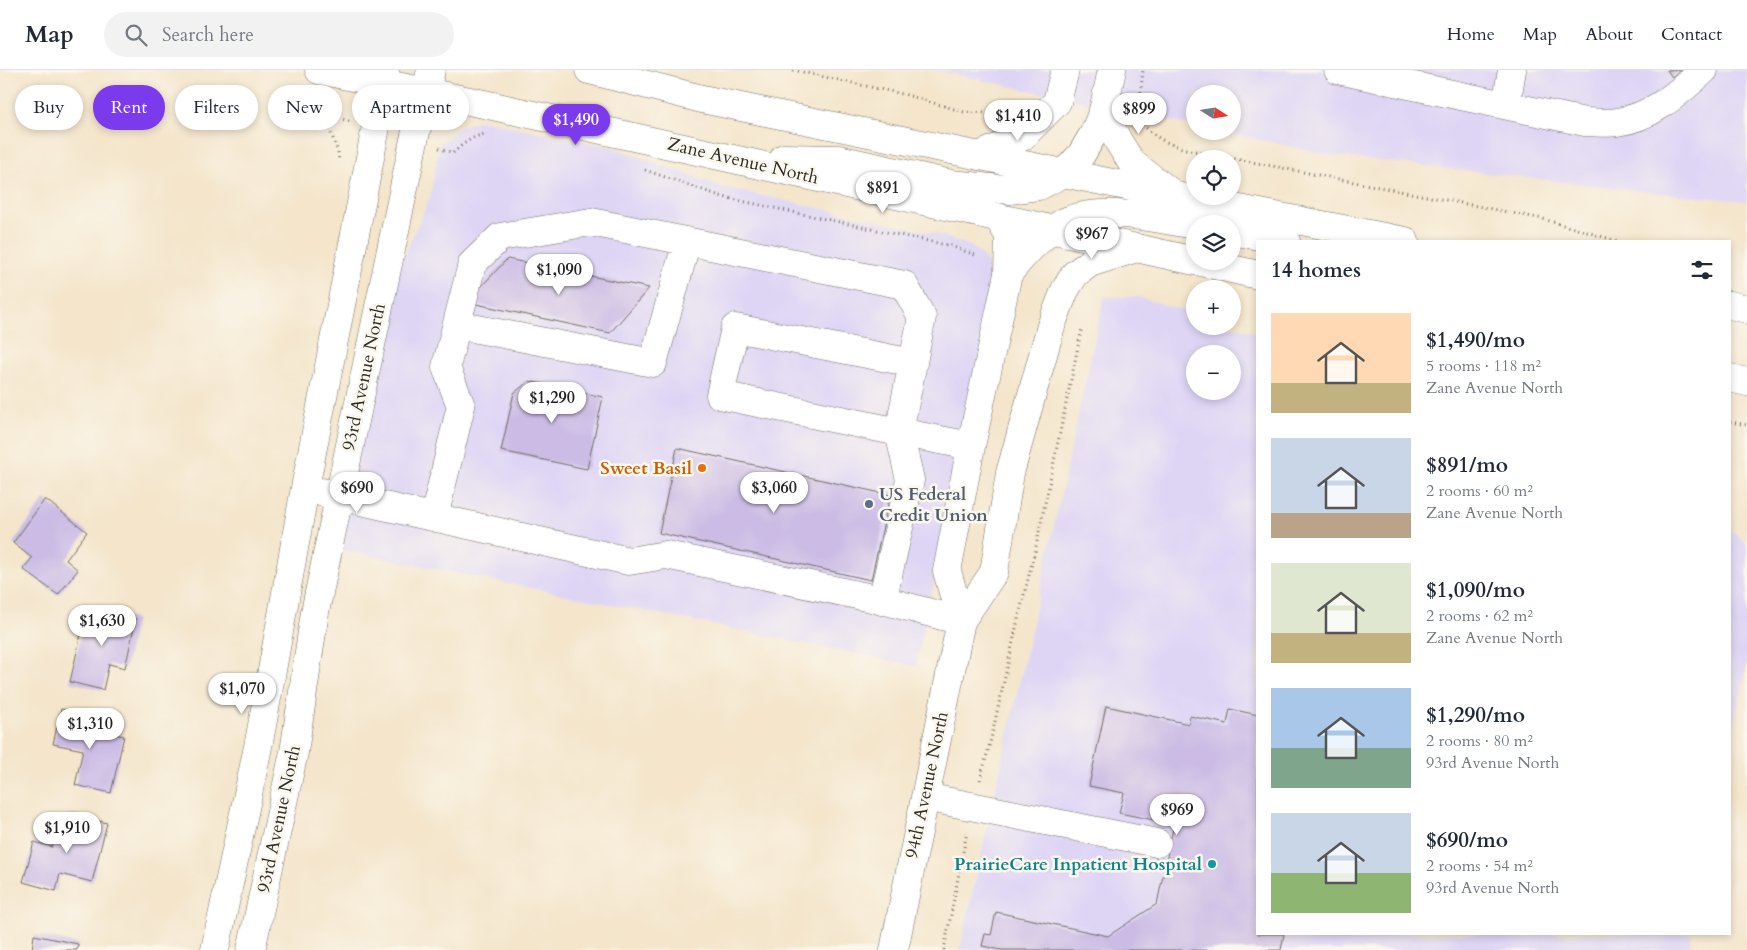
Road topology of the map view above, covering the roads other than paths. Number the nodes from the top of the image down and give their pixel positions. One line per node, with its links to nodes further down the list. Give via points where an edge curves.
1 (319, 70): 8 (street, Zane Avenue North)
2 (589, 70): 13 (street, via 702,99)
3 (1065, 70): 13 (street, via 1057,102 1022,137)
4 (1112, 70): 11 (street)
5 (1338, 70): 10 (street)
6 (1512, 70): 10 (street)
7 (1704, 70): 10 (street, via 1671,100 1646,115 1616,122 1585,122)
8 (384, 77): 9 (street, Zane Avenue North); 36 (street, 93rd Avenue North)
9 (428, 81): 12 (street, Zane Avenue North); 37 (street, 93rd Avenue North)
10 (1506, 105)
11 (1103, 111): 14 (street, via 1081,155); 15 (street, via 1132,164)
12 (723, 156): 14 (street, via 838,159 950,184 1011,190 1039,186); 16 (street, Zane Avenue North)
13 (979, 156): 14 (street)
14 (1064, 173): 15 (street)
15 (1174, 195): 21 (street)
16 (998, 218): 18 (street, Zane Avenue North); 26 (street, via 1009,236)
17 (1186, 224): 18 (street, via 1140,216 1096,214 1069,220)
18 (1052, 229): 23 (street, Zane Avenue North); 26 (street)
19 (1241, 233): 20 (street)
20 (1281, 240)
21 (1400, 240)
22 (687, 241): 30 (street, via 591,222 500,237 472,264); 30 (street, via 653,363); 31 (street, via 904,286 922,317)
23 (1137, 248): 24 (street, Zane Avenue North); 40 (street, via 1090,263 1075,274 1066,290 1051,326 1010,473 994,572)
24 (1186, 259)
25 (1239, 270): 27 (street, Zane Avenue North)
26 (1008, 274): 35 (street)
27 (1256, 274)
28 (1731, 305): 29 (street)
29 (1747, 309)
30 (457, 325): 38 (street, via 446,366 461,406)
31 (913, 363): 34 (street); 34 (street, via 734,328 720,395)
32 (1731, 378): 33 (street)
33 (1747, 382)
34 (899, 432): 35 (street); 39 (street, via 910,480)
35 (971, 446): 40 (street, via 947,571)
36 (305, 488): 37 (street); 43 (street, 93rd Avenue North, via 259,742)
37 (339, 496): 38 (street); 44 (street, 93rd Avenue North, via 314,612 294,752)
38 (434, 517): 39 (street, via 629,561 666,555)
39 (882, 600): 40 (street)
40 (961, 621): 41 (street, 94th Avenue North)
41 (925, 797): 42 (street); 45 (street, 94th Avenue North)
42 (1157, 843)
43 (215, 950)
44 (251, 950)
45 (894, 950)

